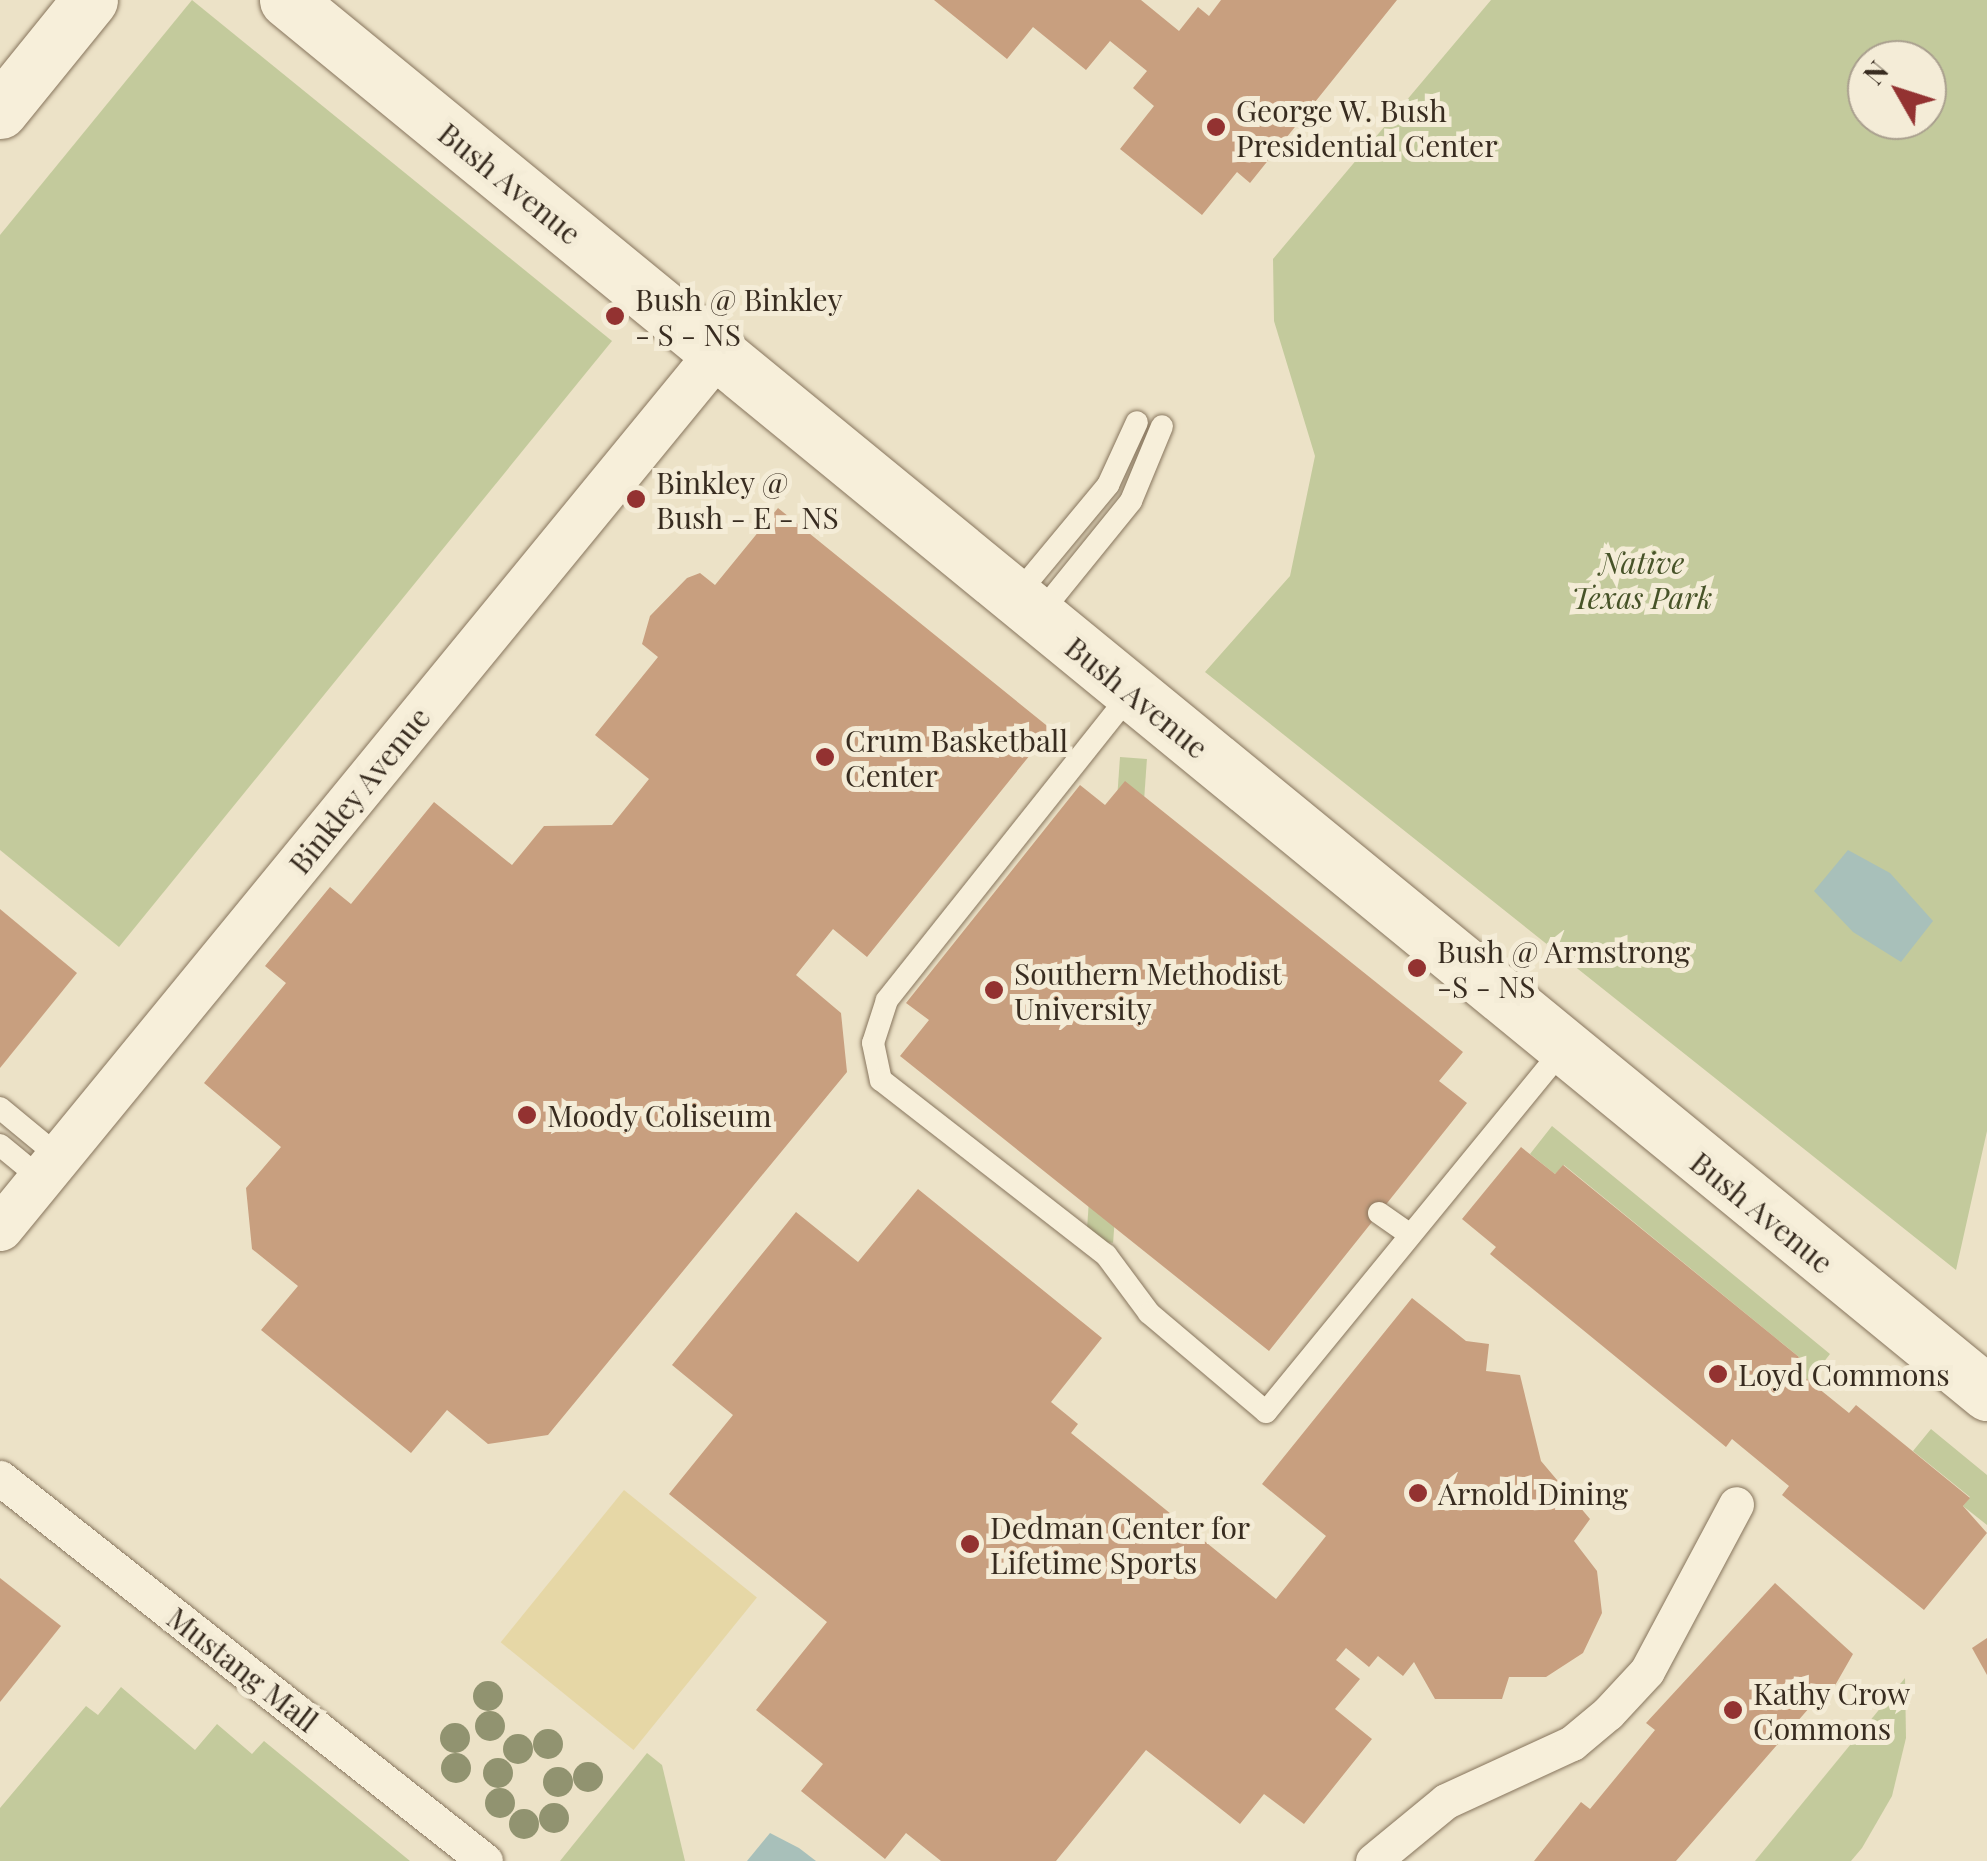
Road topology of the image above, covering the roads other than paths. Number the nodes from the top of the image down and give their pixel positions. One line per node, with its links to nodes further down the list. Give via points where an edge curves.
1 (90, 0): 3 (street)
2 (287, 0): 4 (street, Bush Avenue)
3 (0, 111)
4 (717, 352): 7 (street, Bush Avenue); 12 (street, Binkley Avenue)
5 (1136, 422): 7 (lane, via 1108,486)
6 (1162, 426): 7 (lane, via 1131,501)
7 (1026, 607): 8 (street, Bush Avenue)
8 (1132, 692): 9 (street, Bush Avenue); 15 (lane, via 887,1000 873,1044 880,1080 1106,1254 1149,1313 1266,1412)
9 (1561, 1051): 15 (lane); 16 (street, Bush Avenue)
10 (0, 1108): 12 (lane)
11 (0, 1145): 12 (lane)
12 (49, 1167): 14 (street, Binkley Avenue)
13 (1379, 1213): 15 (lane)
14 (0, 1228)
15 (1410, 1235)
16 (1987, 1393)
17 (0, 1478): 19 (street, Mustang Mall)
18 (1736, 1504): 20 (street, via 1647,1671 1608,1712 1572,1743 1446,1801)
19 (485, 1861)
20 (1373, 1861)

